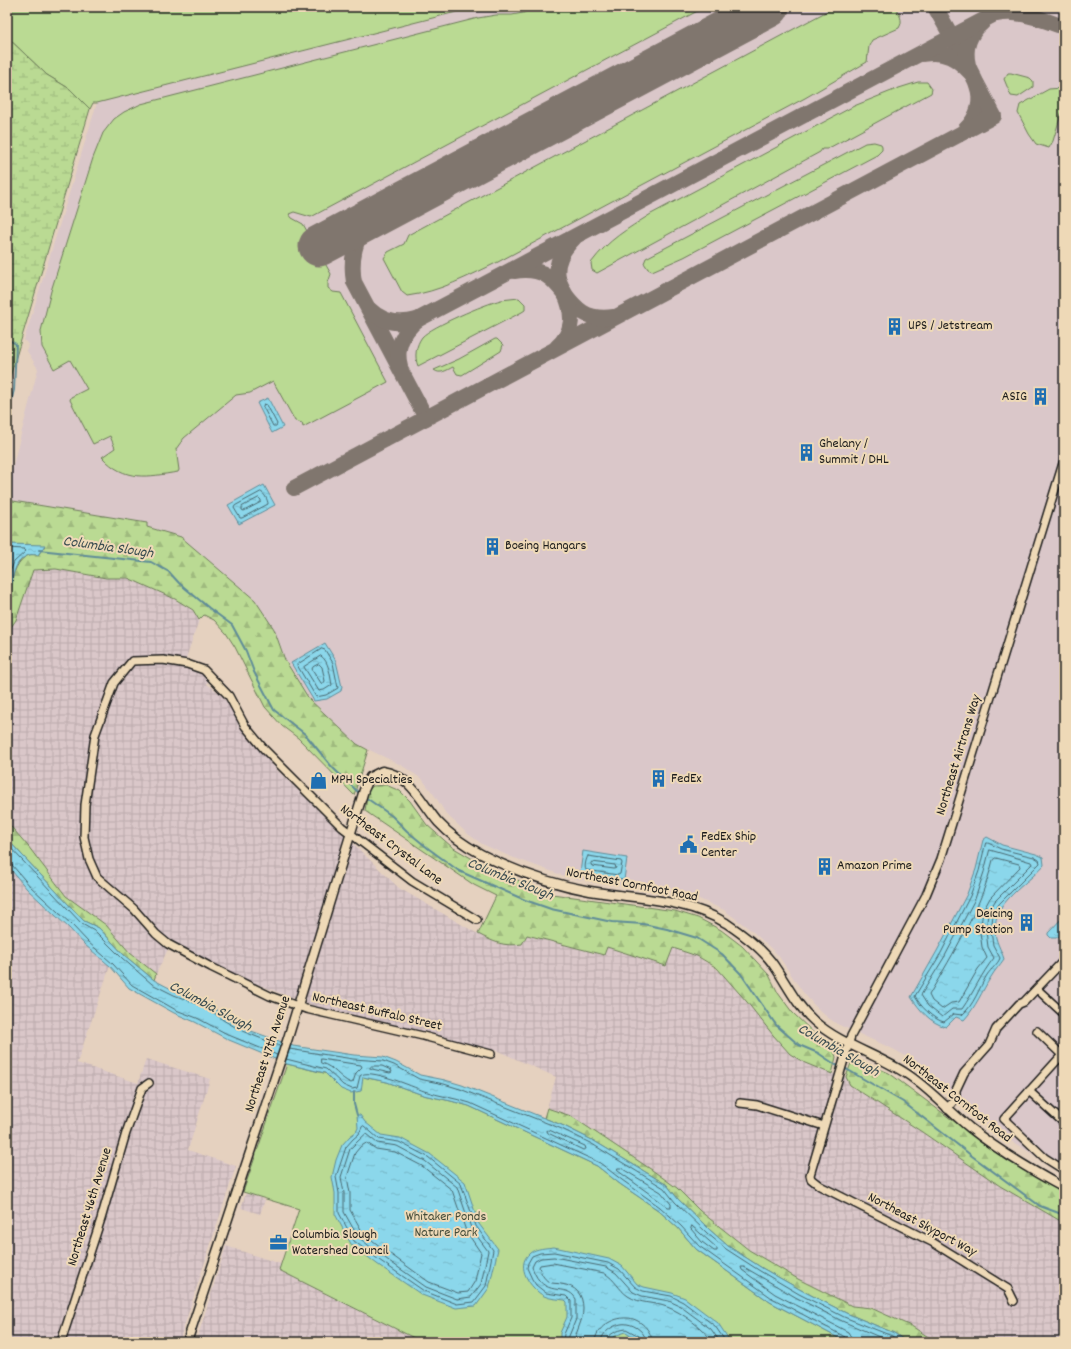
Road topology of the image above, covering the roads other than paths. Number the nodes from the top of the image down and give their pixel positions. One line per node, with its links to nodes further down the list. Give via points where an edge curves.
1 (1064, 460): 11 (street, Northeast Airtrans Way, via 941,859 926,895)
2 (183, 664): 4 (street, Northeast Crystal Lane, via 204,670 231,698 245,726 264,749); 8 (street, Northeast Buffalo Street, via 163,660 132,661 114,683 95,735 85,805 84,837 89,859 97,877 134,909 165,942 270,996)
3 (374, 774): 4 (street, Northeast 47th Avenue, via 367,781); 11 (street, Northeast Cornfoot Road, via 382,771 405,780 438,822 450,833 479,853 512,868 577,889 681,905 726,923 775,966 795,999 811,1018)
4 (350, 834): 5 (street, Northeast Crystal Lane, via 412,881); 8 (street, Northeast 47th Avenue)
5 (477, 920)
6 (1064, 960): 7 (street)
7 (1037, 989): 9 (street); 17 (street, via 996,1029 989,1045 964,1073 956,1090 956,1098)
8 (298, 1006): 12 (street, Northeast Buffalo Street); 25 (street, Northeast 47th Avenue)
9 (1064, 1014)
10 (1037, 1032): 13 (street)
11 (848, 1044): 17 (street, Northeast Cornfoot Road, via 906,1073); 19 (street, Northeast Airtrans Way)
12 (491, 1054)
13 (1063, 1056): 15 (street)
14 (149, 1083): 24 (street, Northeast 46th Avenue, via 142,1088 126,1133)
15 (1029, 1091): 18 (street); 20 (street, via 1004,1119 1045,1158)
16 (740, 1103): 19 (street)
17 (947, 1109): 22 (street, Northeast Cornfoot Road, via 991,1144)
18 (1064, 1123)
19 (824, 1126): 21 (street, Northeast Airtrans Way, via 810,1172)
20 (1064, 1170)
21 (811, 1179): 23 (street, Northeast Skyport Way, via 820,1186 932,1242 1008,1288)
22 (1064, 1188)
23 (1014, 1301)
24 (61, 1342)
25 (187, 1342)

